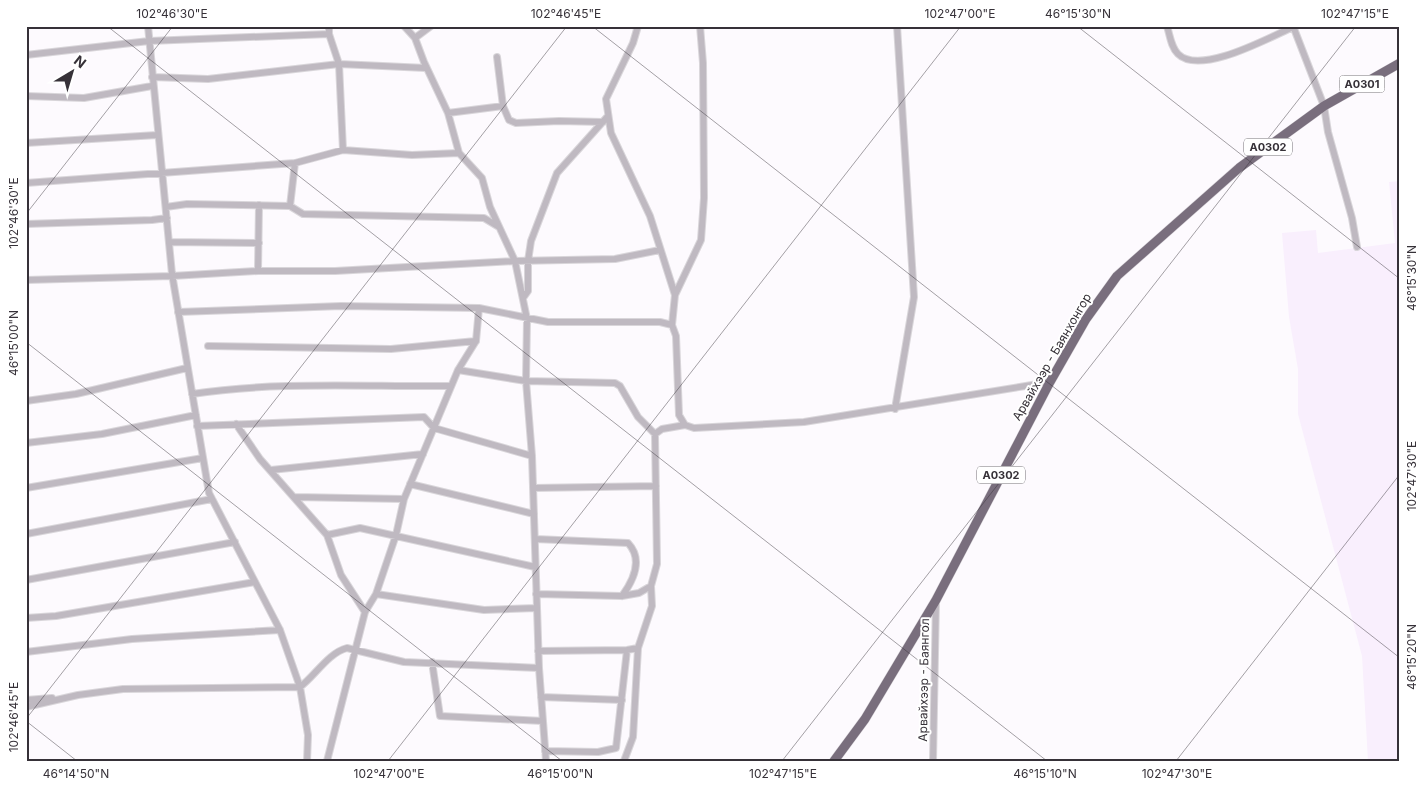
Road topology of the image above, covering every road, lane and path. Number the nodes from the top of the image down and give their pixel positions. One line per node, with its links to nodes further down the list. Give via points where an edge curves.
1 (148, 26): 12 (street)
2 (329, 26): 10 (street)
3 (404, 26): 11 (street)
4 (431, 26): 11 (street)
5 (638, 26): 24 (street, via 634,43 606,99)
6 (700, 26): 48 (street, via 704,198 701,240)
7 (897, 26): 63 (street, via 914,297)
8 (1167, 26): 9 (street, via 1178,54 1197,62 1251,46)
9 (1293, 26): 22 (street)
10 (329, 34): 12 (street); 16 (street)
11 (414, 38): 17 (street)
12 (149, 42): 13 (street); 18 (street)
13 (26, 55)
14 (497, 57): 21 (street)
15 (1400, 63): 22 (highway, Арвайхээр - Баянхонгор / A0301)
16 (339, 64): 17 (street); 18 (street, via 208,79); 28 (street)
17 (426, 68): 23 (street)
18 (152, 77): 19 (street)
19 (152, 86): 20 (street, via 84,98); 26 (street)
20 (26, 96)
21 (503, 106): 23 (street); 25 (street, via 509,120 516,123)
22 (1324, 106): 41 (street); 59 (highway, Арвайхээр - Баянхонгор / A0302, via 1239,168 1117,276 1086,319)
23 (448, 113): 29 (street)
24 (608, 116): 25 (street); 42 (street, via 611,133 650,216)
25 (603, 122): 43 (street, via 557,174 531,241)
26 (157, 135): 27 (street); 31 (street)
27 (26, 143)
28 (343, 150): 29 (street); 30 (street)
29 (459, 154): 38 (street, via 482,178)
30 (295, 163): 31 (street); 34 (street)
31 (161, 172): 32 (street); 35 (street)
32 (26, 183)
33 (260, 205): 34 (street); 35 (street, via 187,204); 40 (street)
34 (290, 206): 38 (street, via 303,214 484,218)
35 (166, 207): 36 (street)
36 (167, 218): 37 (street); 39 (street)
37 (26, 224)
38 (499, 227): 44 (street)
39 (169, 242): 40 (street); 46 (street)
40 (259, 243): 45 (street)
41 (1357, 246)
42 (660, 250): 43 (street, via 615,259); 48 (street)
43 (528, 261): 44 (street); 49 (street, via 528,291)
44 (514, 262): 45 (street, via 334,271); 49 (street)
45 (258, 271): 46 (street)
46 (172, 276): 47 (street); 51 (street)
47 (26, 280)
48 (675, 295): 53 (street)
49 (522, 298): 52 (street)
50 (479, 308): 51 (street, via 341,306); 52 (street); 54 (street)
51 (178, 312): 56 (street)
52 (527, 319): 53 (street, via 548,322 660,322); 58 (street)
53 (672, 326): 66 (street, via 676,336 679,415)
54 (476, 341): 55 (street, via 391,349); 57 (street)
55 (208, 346)
56 (187, 368): 61 (street); 62 (street, via 76,394)
57 (458, 370): 58 (street); 60 (street)
58 (526, 381): 69 (street, via 616,383 638,417); 72 (street)
59 (1050, 382): 63 (street); 95 (highway, Арвайхээр - Баянхонгор / A0302)
60 (451, 386): 61 (street, via 275,388); 68 (street)
61 (192, 394): 64 (street)
62 (26, 401)
63 (895, 409): 66 (street, via 804,422 694,428)
64 (196, 415): 67 (street); 70 (street, via 102,434)
65 (236, 424): 67 (street); 68 (street, via 424,417); 74 (street)
66 (685, 425): 69 (street, via 662,429)
67 (198, 426): 73 (street)
68 (434, 428): 71 (street); 72 (street)
69 (655, 434): 76 (street)
70 (26, 443)
71 (423, 454): 74 (street); 75 (street)
72 (532, 456): 78 (street)
73 (203, 458): 77 (street); 80 (street)
74 (270, 470): 79 (street)
75 (410, 484): 81 (street); 82 (street)
76 (656, 486): 78 (street); 91 (street, via 657,564)
77 (26, 488)
78 (533, 488): 82 (street)
79 (294, 497): 81 (street); 84 (street)
80 (212, 499): 83 (street); 87 (street)
81 (404, 499): 85 (street)
82 (534, 514): 86 (street)
83 (26, 534)
84 (327, 535): 85 (street, via 360,528); 97 (street, via 341,575)
85 (396, 535): 88 (street); 92 (street)
86 (534, 539): 88 (street); 94 (street, via 628,543 636,569)
87 (235, 542): 89 (street); 90 (street)
88 (535, 567): 93 (street)
89 (26, 580)
90 (255, 582): 98 (street, via 56,616); 99 (street)
91 (651, 586): 94 (street, via 639,593); 101 (street, via 652,606)
92 (376, 594): 96 (street, via 484,610); 97 (street)
93 (536, 594): 94 (street); 96 (street)
94 (622, 596)
95 (936, 600): 119 (highway, Арвайхээр - Баянхонгор / A0302, via 865,719); 120 (street, Арвайхээр - Баянгол)
96 (536, 608): 103 (street)
97 (365, 612): 100 (street)
98 (26, 618)
99 (280, 630): 104 (street, via 132,639); 107 (street)
100 (354, 648): 105 (street, via 404,662); 107 (street, via 338,652); 116 (street)
101 (638, 648): 102 (street); 118 (street, via 634,730)
102 (627, 650): 103 (street); 111 (street)
103 (538, 651): 106 (street)
104 (26, 652)
105 (432, 662): 106 (street); 113 (street, via 440,716)
106 (539, 668): 109 (street)
107 (300, 687): 108 (street, via 164,687); 115 (street, via 308,735)
108 (78, 695): 110 (street); 112 (street)
109 (541, 697): 111 (street); 113 (street)
110 (26, 700)
111 (622, 700): 114 (street, via 616,748 598,752)
112 (26, 707)
113 (543, 721): 114 (street)
114 (545, 751): 117 (street)
115 (307, 761)
116 (327, 761)
117 (546, 761)
118 (624, 761)
119 (834, 761)
120 (933, 761)

